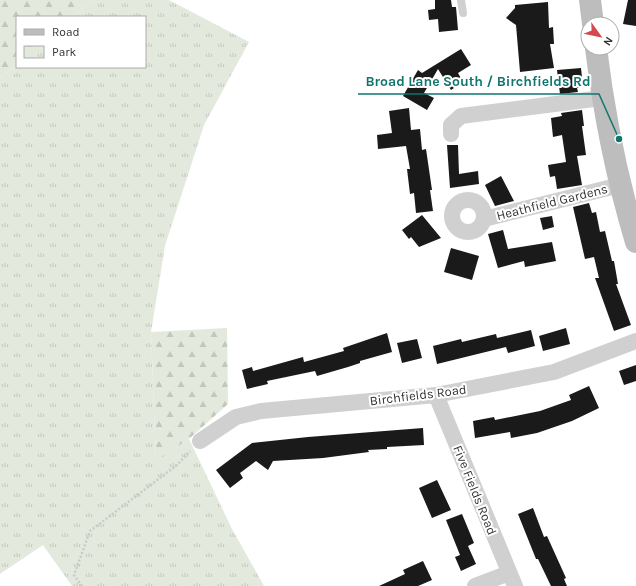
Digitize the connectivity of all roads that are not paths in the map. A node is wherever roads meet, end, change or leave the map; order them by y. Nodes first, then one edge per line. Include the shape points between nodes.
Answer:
1 (461, 0) edge
2 (590, 0) edge
3 (463, 13) dead end
4 (592, 16) edge
5 (597, 56) edge
6 (602, 98) junction
7 (451, 134) dead end
8 (620, 185) junction
9 (484, 219) dead end
10 (636, 242) edge
11 (636, 341) edge
12 (436, 395) junction
13 (200, 441) road end
14 (512, 579) edge
15 (475, 586) edge

1 - 3 lane
2 - 4 street
5 - 6 street
6 - 7 street via 461,116 451,125
6 - 8 street
8 - 9 street, Heathfield Gardens
8 - 10 street
11 - 12 street, Birchfields Road via 554,372
12 - 13 street, Birchfields Road via 261,411 236,418
12 - 14 street, Five Fields Road
14 - 15 street

